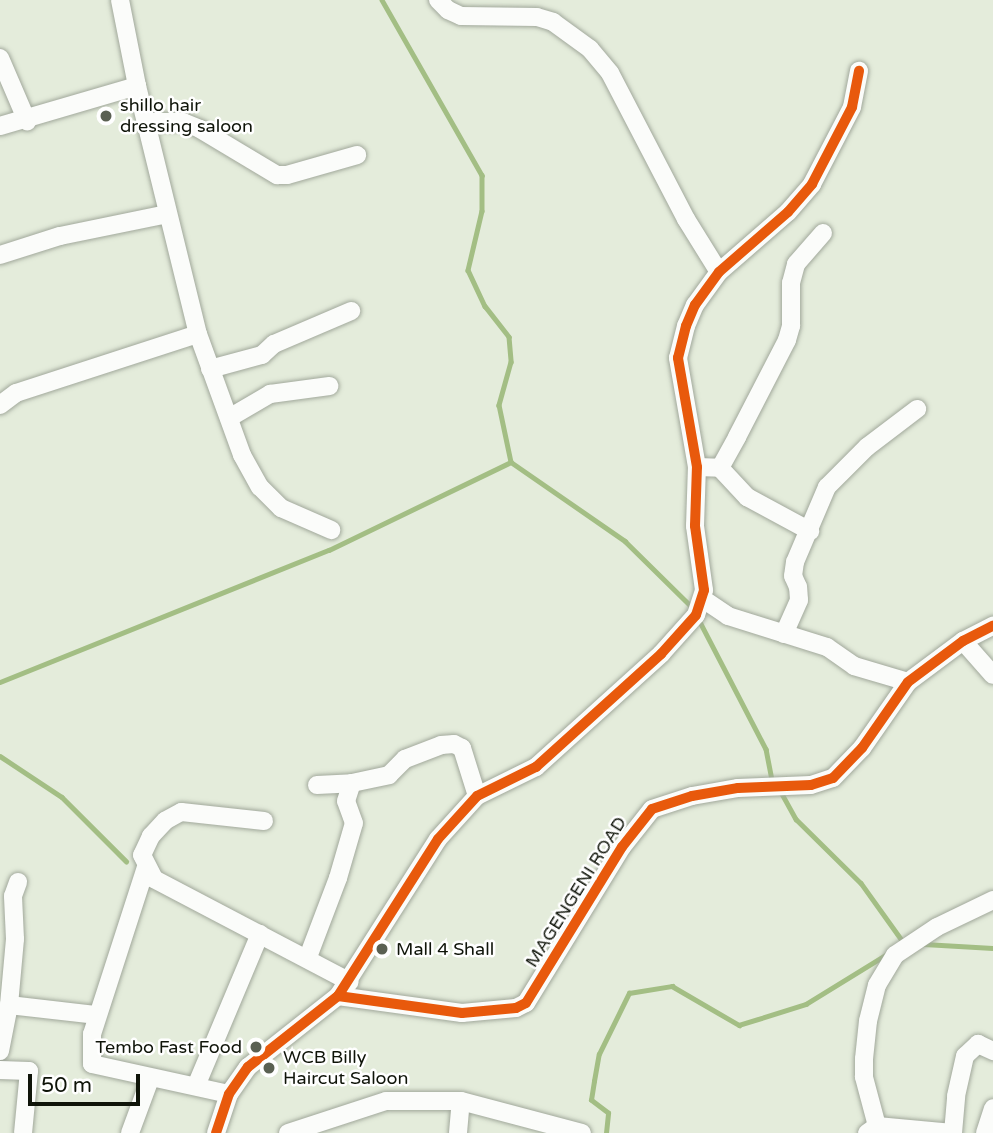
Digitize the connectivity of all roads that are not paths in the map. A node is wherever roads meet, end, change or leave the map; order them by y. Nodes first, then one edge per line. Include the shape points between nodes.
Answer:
1 (120, 0) edge
2 (439, 0) edge
3 (0, 58) edge
4 (859, 71) dead end
5 (136, 86) junction
6 (27, 121) junction
7 (146, 122) junction
8 (0, 127) edge
9 (356, 155) dead end
10 (167, 214) junction
11 (823, 233) dead end
12 (0, 254) edge
13 (719, 272) junction
14 (351, 312) dead end
15 (198, 334) junction
16 (210, 369) junction
17 (329, 386) dead end
18 (0, 405) edge
19 (917, 409) dead end
20 (229, 418) junction
21 (697, 467) junction
22 (720, 468) junction
23 (331, 530) dead end
24 (810, 531) junction
25 (703, 599) junction
26 (993, 626) edge
27 (784, 634) junction
28 (963, 641) junction
29 (993, 675) edge
30 (908, 682) junction
31 (352, 783) junction
32 (317, 785) dead end
33 (477, 796) junction
34 (264, 821) dead end
35 (146, 867) junction
36 (18, 882) dead end
37 (993, 900) edge
38 (260, 934) junction
39 (308, 957) junction
40 (344, 989) junction
41 (9, 1005) junction
42 (97, 1015) junction
43 (0, 1051) edge
44 (993, 1051) edge
45 (0, 1070) edge
46 (150, 1079) junction
47 (196, 1086) junction
48 (229, 1094) junction
49 (461, 1101) junction
50 (993, 1108) edge
51 (557, 1130) edge
52 (872, 1130) edge
53 (23, 1133) edge
54 (130, 1133) edge
55 (216, 1133) edge
56 (288, 1133) edge
57 (458, 1133) edge
58 (582, 1133) edge
59 (953, 1133) edge
60 (985, 1133) edge

1 - 5 street
2 - 13 street via 461,16 537,17 553,22 590,49 610,73
3 - 6 street
4 - 13 street via 852,107 812,184 788,212
5 - 6 street
5 - 7 street
6 - 8 street
7 - 9 street via 191,125 277,175
7 - 10 street
10 - 12 street via 60,236
10 - 15 street
11 - 22 street via 796,264 787,340
13 - 21 street via 695,305 678,358
14 - 16 street via 274,344 262,355
15 - 16 street
15 - 18 street via 16,393
16 - 20 street
17 - 20 street via 270,394
19 - 24 street via 836,476
20 - 23 street via 260,487 281,508
21 - 22 street
21 - 25 street via 695,526
22 - 24 street via 747,497
24 - 27 street via 795,562 799,600
25 - 27 street via 728,616
25 - 33 street via 696,615 661,654 536,767
26 - 28 street, MAGENGENI ROAD
27 - 30 street via 827,647 854,666
28 - 29 street
28 - 30 street, MAGENGENI ROAD
30 - 40 street, MAGENGENI ROAD via 876,730 833,778 811,785 715,792 652,808 622,847 526,1003 462,1013
31 - 32 street
31 - 33 street via 388,775 405,759 454,744 462,748
31 - 39 street via 346,801 354,824
33 - 40 street via 438,839
34 - 35 street via 181,813 151,836 142,855
35 - 38 street via 154,879
35 - 42 street
36 - 41 street via 13,896 15,939
37 - 52 street via 937,927 895,955 877,985 864,1068
38 - 39 street
38 - 47 street
39 - 40 street
40 - 48 street via 248,1067
41 - 42 street
41 - 43 street
42 - 46 street via 90,1046 92,1064
44 - 59 street via 978,1044 965,1056
45 - 53 street via 29,1071
46 - 47 street
46 - 54 street
47 - 48 street
48 - 55 street
49 - 51 street
49 - 56 street via 386,1101
49 - 57 street
50 - 60 street
51 - 58 street
52 - 59 street

